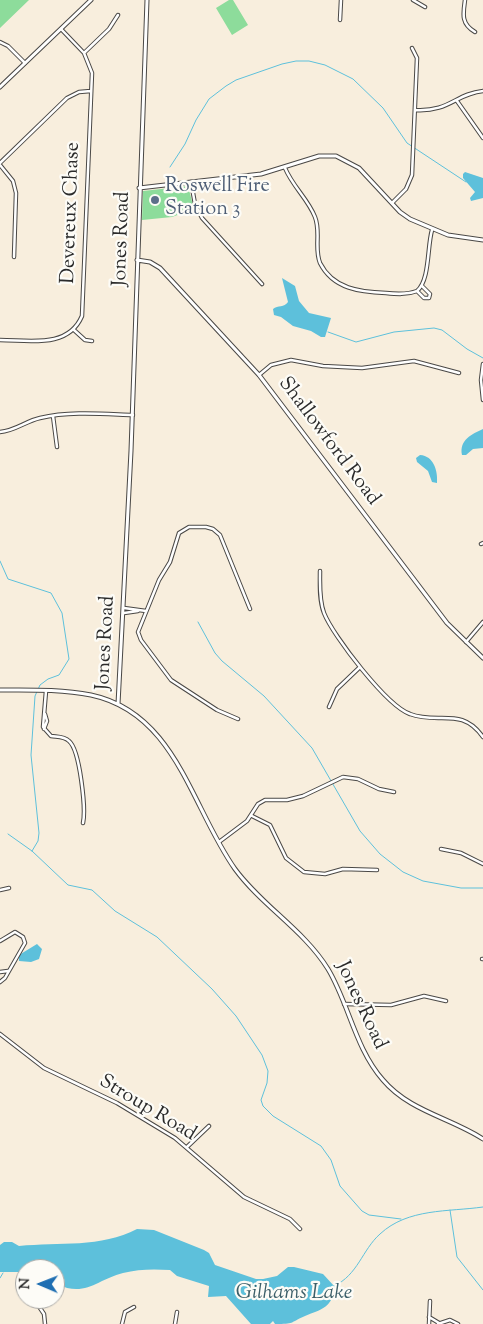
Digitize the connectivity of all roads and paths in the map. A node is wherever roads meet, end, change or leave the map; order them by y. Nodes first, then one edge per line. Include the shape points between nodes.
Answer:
1 (91, 0) edge
2 (147, 0) edge
3 (341, 0) edge
4 (413, 0) edge
5 (465, 0) edge
6 (425, 7) dead end
7 (118, 15) dead end
8 (340, 20) dead end
9 (61, 29) junction
10 (475, 32) dead end
11 (0, 42) edge
12 (412, 48) dead end
13 (84, 53) junction
14 (25, 63) junction
15 (0, 88) edge
16 (483, 90) edge
17 (91, 91) junction
18 (457, 101) junction
19 (415, 110) junction
20 (483, 138) edge
21 (0, 164) edge
22 (285, 168) junction
23 (191, 182) junction
24 (139, 188) junction
25 (392, 204) junction
26 (432, 230) junction
27 (483, 240) edge
28 (14, 257) dead end
29 (137, 260) junction
30 (262, 284) dead end
31 (422, 286) junction
32 (416, 291) junction
33 (74, 330) junction
34 (0, 340) edge
35 (92, 341) dead end
36 (483, 364) edge
37 (459, 373) dead end
38 (259, 375) junction
39 (483, 400) edge
40 (133, 415) junction
41 (53, 416) junction
42 (0, 432) edge
43 (57, 447) dead end
44 (320, 571) dead end
45 (124, 608) junction
46 (250, 609) dead end
47 (140, 611) junction
48 (146, 611) junction
49 (124, 613) junction
50 (483, 622) edge
51 (466, 643) junction
52 (483, 658) edge
53 (360, 668) junction
54 (0, 690) edge
55 (46, 691) junction
56 (118, 704) junction
57 (329, 707) dead end
58 (238, 719) dead end
59 (483, 737) edge
60 (394, 792) dead end
61 (252, 816) junction
62 (82, 824) dead end
63 (219, 842) junction
64 (441, 850) dead end
65 (483, 864) edge
66 (377, 870) dead end
67 (9, 888) dead end
68 (0, 890) edge
69 (0, 941) edge
70 (8, 971) junction
71 (0, 972) edge
72 (1, 981) edge
73 (446, 1001) dead end
74 (344, 1004) junction
75 (0, 1034) edge
76 (209, 1126) dead end
77 (483, 1140) edge
78 (187, 1147) junction
79 (300, 1229) dead end
80 (430, 1300) dead end
81 (134, 1307) dead end
82 (41, 1309) edge
83 (178, 1312) dead end
84 (429, 1317) junction
85 (438, 1323) edge
86 (45, 1324) edge
87 (122, 1324) edge
88 (175, 1324) edge
89 (429, 1324) edge
90 (458, 1324) edge

1 - 9 street
2 - 24 street, Jones Road
3 - 8 street
4 - 6 street
5 - 10 street via 464,21
7 - 13 street via 109,29
9 - 13 street, Devereux Chase
9 - 14 street
11 - 14 street
12 - 19 street via 417,58
13 - 17 street, Devereux Chase via 92,72
14 - 15 street
16 - 18 street
17 - 21 street via 67,98
17 - 33 street, Devereux Chase via 82,308 79,324
18 - 19 street via 438,110
18 - 20 street
19 - 25 street via 412,175 406,190
21 - 28 street via 13,181 16,193
22 - 23 street via 262,174
22 - 25 street via 319,156 342,158 359,168
22 - 32 street via 293,186 315,216 319,257 330,275 343,286 359,292 407,294
23 - 24 street
23 - 30 street via 195,204 202,218
24 - 29 street, Jones Road
25 - 26 street via 410,220
26 - 27 street
26 - 31 street
29 - 38 street, Shallowford Road via 160,268
29 - 40 street, Jones Road
31 - 32 street
31 - 32 street via 430,294 428,298
33 - 34 street via 53,340
33 - 35 street via 84,340
36 - 39 street
37 - 38 street via 414,360 362,368 288,360 271,365
38 - 51 street, Shallowford Road via 447,623
40 - 41 street
40 - 45 street, Jones Road
41 - 42 street
41 - 43 street
44 - 53 street via 324,614
45 - 47 street
45 - 49 street, Jones Road
46 - 48 street via 220,535 210,528 193,526 177,537 170,562
47 - 48 street
47 - 49 street
48 - 58 street via 138,635 168,676 217,710
49 - 56 street, Jones Road
50 - 51 street
51 - 52 street, Shallowford Road
53 - 57 street via 337,689
53 - 59 street via 406,713 420,717 464,719
54 - 55 street
55 - 56 street via 90,695
55 - 62 street via 47,721 44,729 51,736 72,744 83,786 85,810
56 - 63 street, Jones Road via 143,719 163,741
60 - 61 street via 343,777 302,796 264,800
61 - 63 street
61 - 66 street via 270,825 286,858 304,872 325,874 344,869
63 - 74 street, Jones Road via 256,894 320,958
64 - 65 street via 461,852
67 - 68 street
69 - 70 street via 15,932 23,937 23,948
70 - 71 street
70 - 72 street
71 - 72 street
73 - 74 street via 424,996 392,1005
74 - 77 street, Jones Road via 369,1061 388,1086 412,1104 457,1124
75 - 78 street, Stroup Road via 40,1065 117,1103
76 - 78 street
78 - 79 street, Stroup Road via 244,1197 290,1219
80 - 84 street
81 - 87 street via 125,1312
82 - 86 street
83 - 88 street
84 - 85 street
84 - 89 street
85 - 90 street via 452,1320

